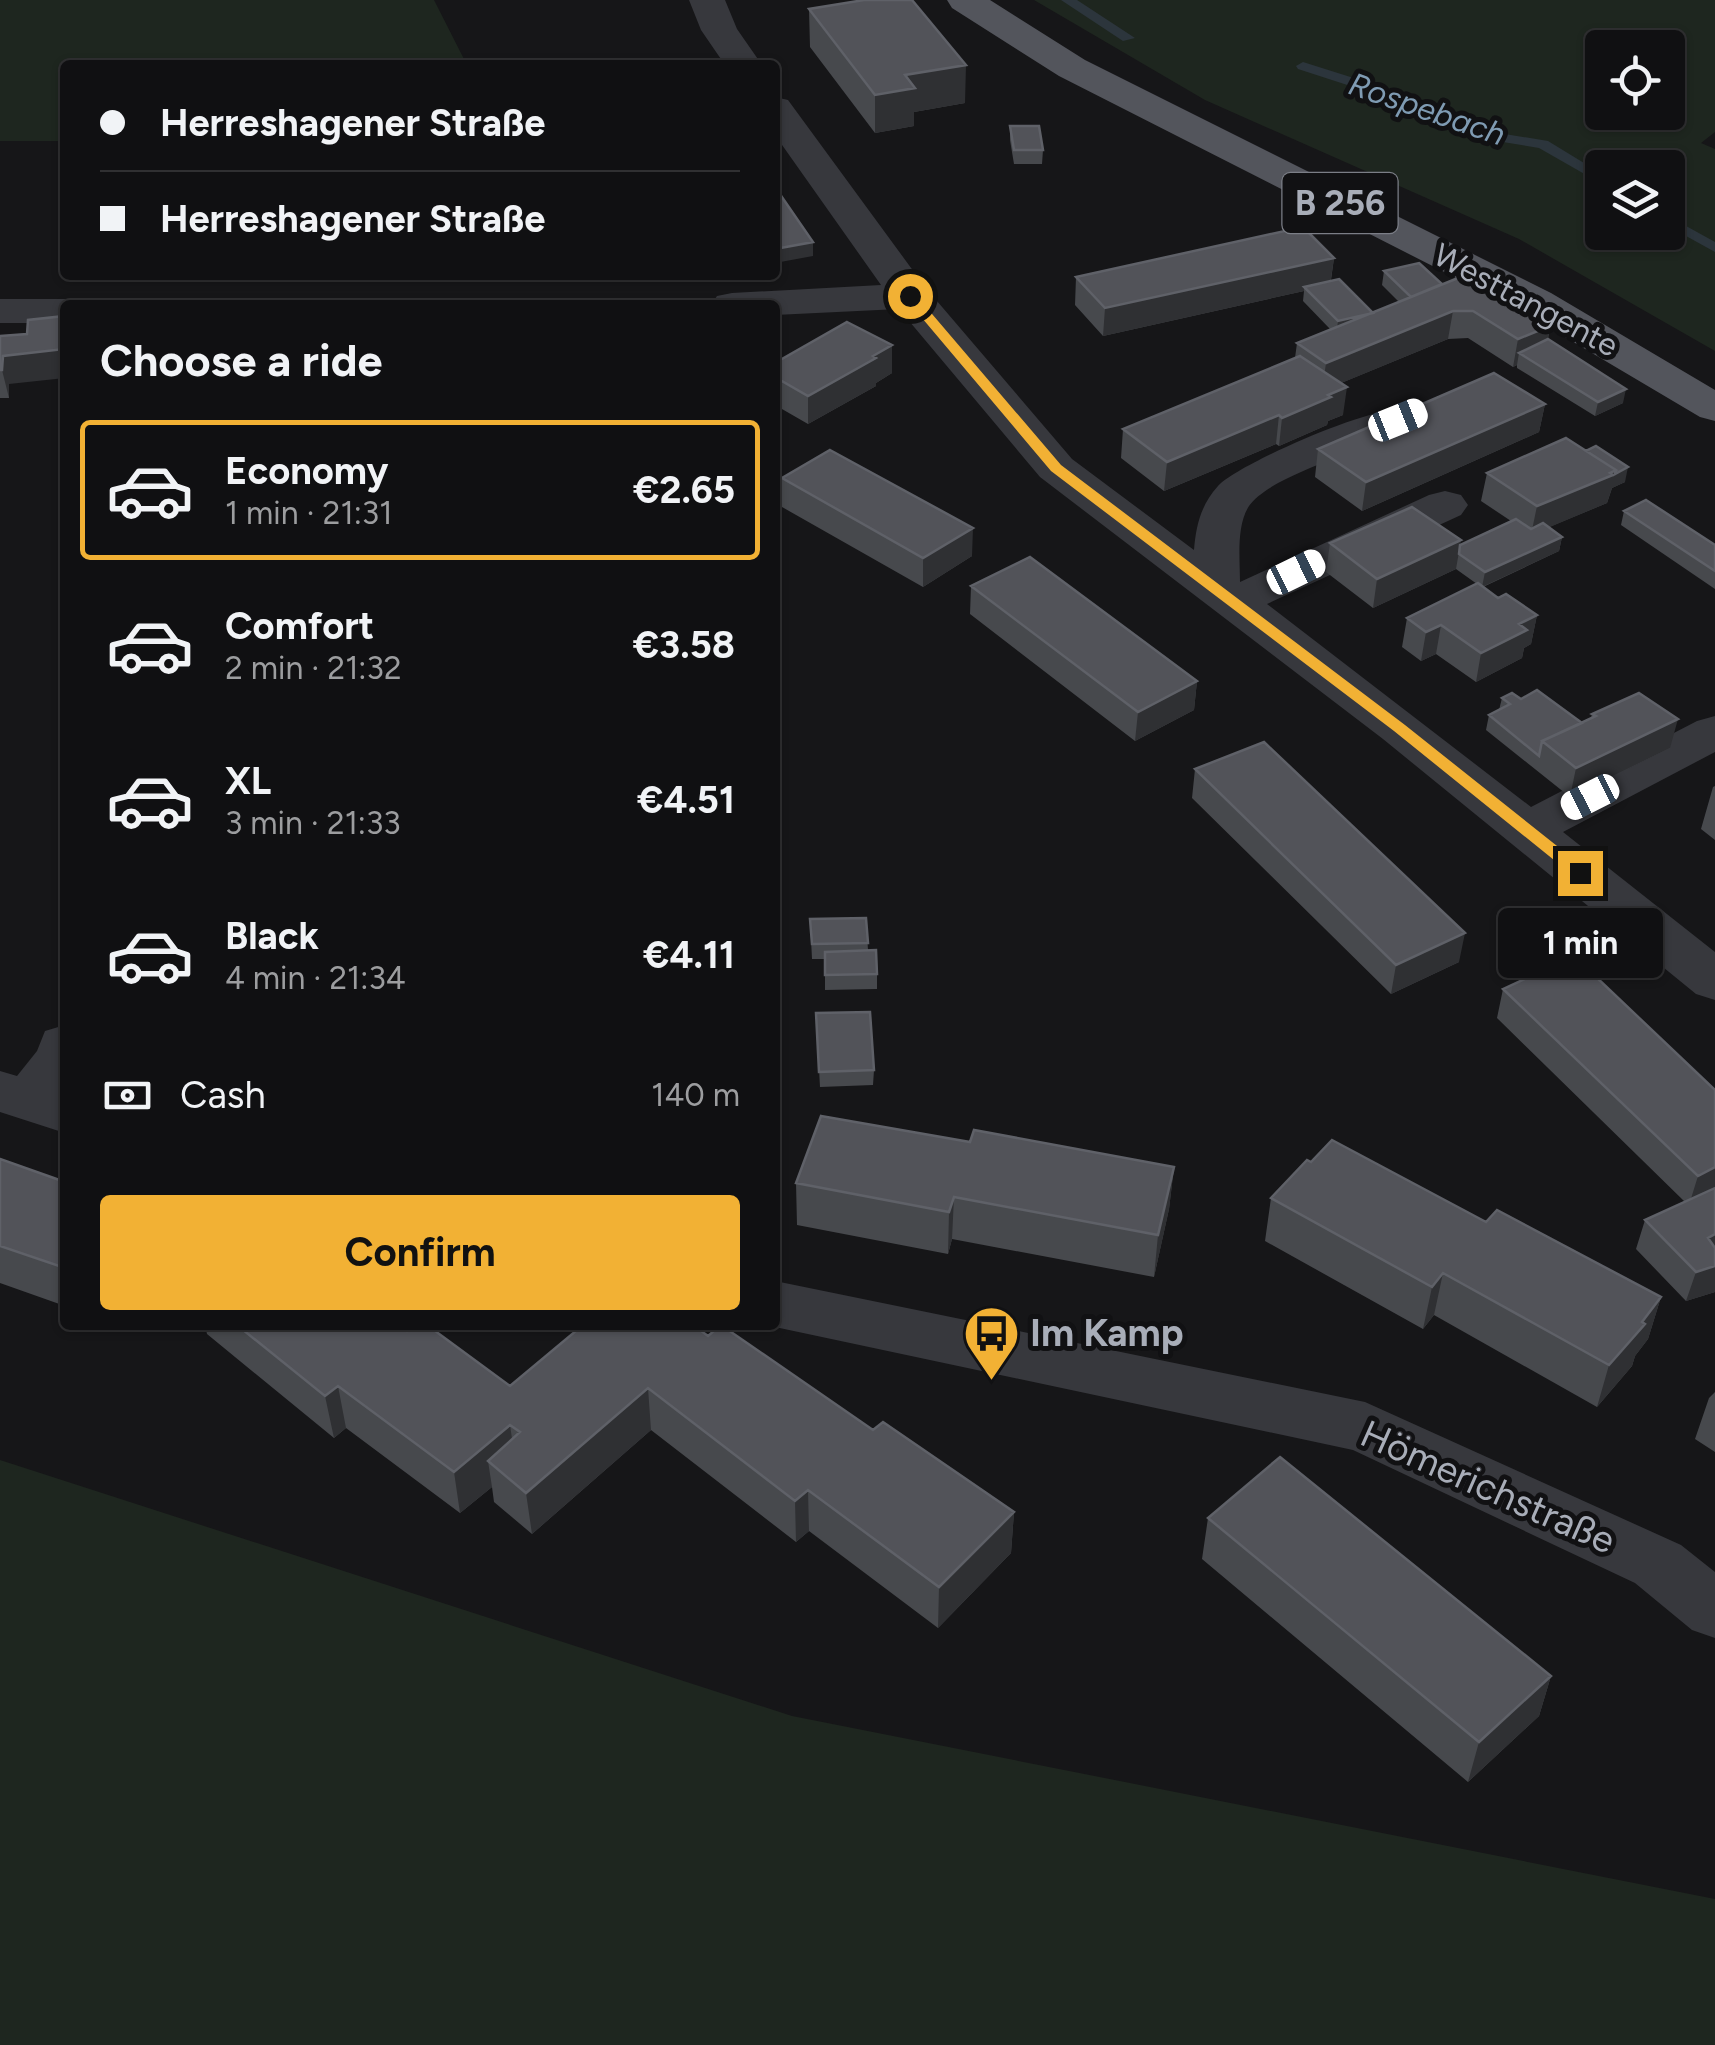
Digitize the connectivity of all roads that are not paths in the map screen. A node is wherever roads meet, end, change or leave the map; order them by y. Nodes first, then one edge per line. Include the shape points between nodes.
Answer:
1 (707, 0) edge
2 (965, 0) edge
3 (741, 60) edge
4 (780, 115) edge
5 (910, 296) junction
6 (780, 303) edge
7 (60, 310) edge
8 (0, 311) edge
9 (1434, 406) edge
10 (1715, 408) edge
11 (1445, 505) dead end
12 (1225, 596) junction
13 (1715, 732) edge
14 (1527, 830) junction
15 (1715, 982) edge
16 (60, 1062) edge
17 (31, 1101) edge
18 (780, 1305) edge
19 (1715, 1610) edge

1 - 3 street
2 - 10 main road, Westtangente / B 256 via 1072,68 1536,302
4 - 5 street
5 - 6 street
5 - 12 street via 1056,468
7 - 8 street
9 - 12 street via 1254,478 1228,502 1218,537
11 - 12 street
12 - 14 street
13 - 14 street
14 - 15 street
16 - 17 street
18 - 19 street, Hömerichstraße via 1365,1427 1658,1564

